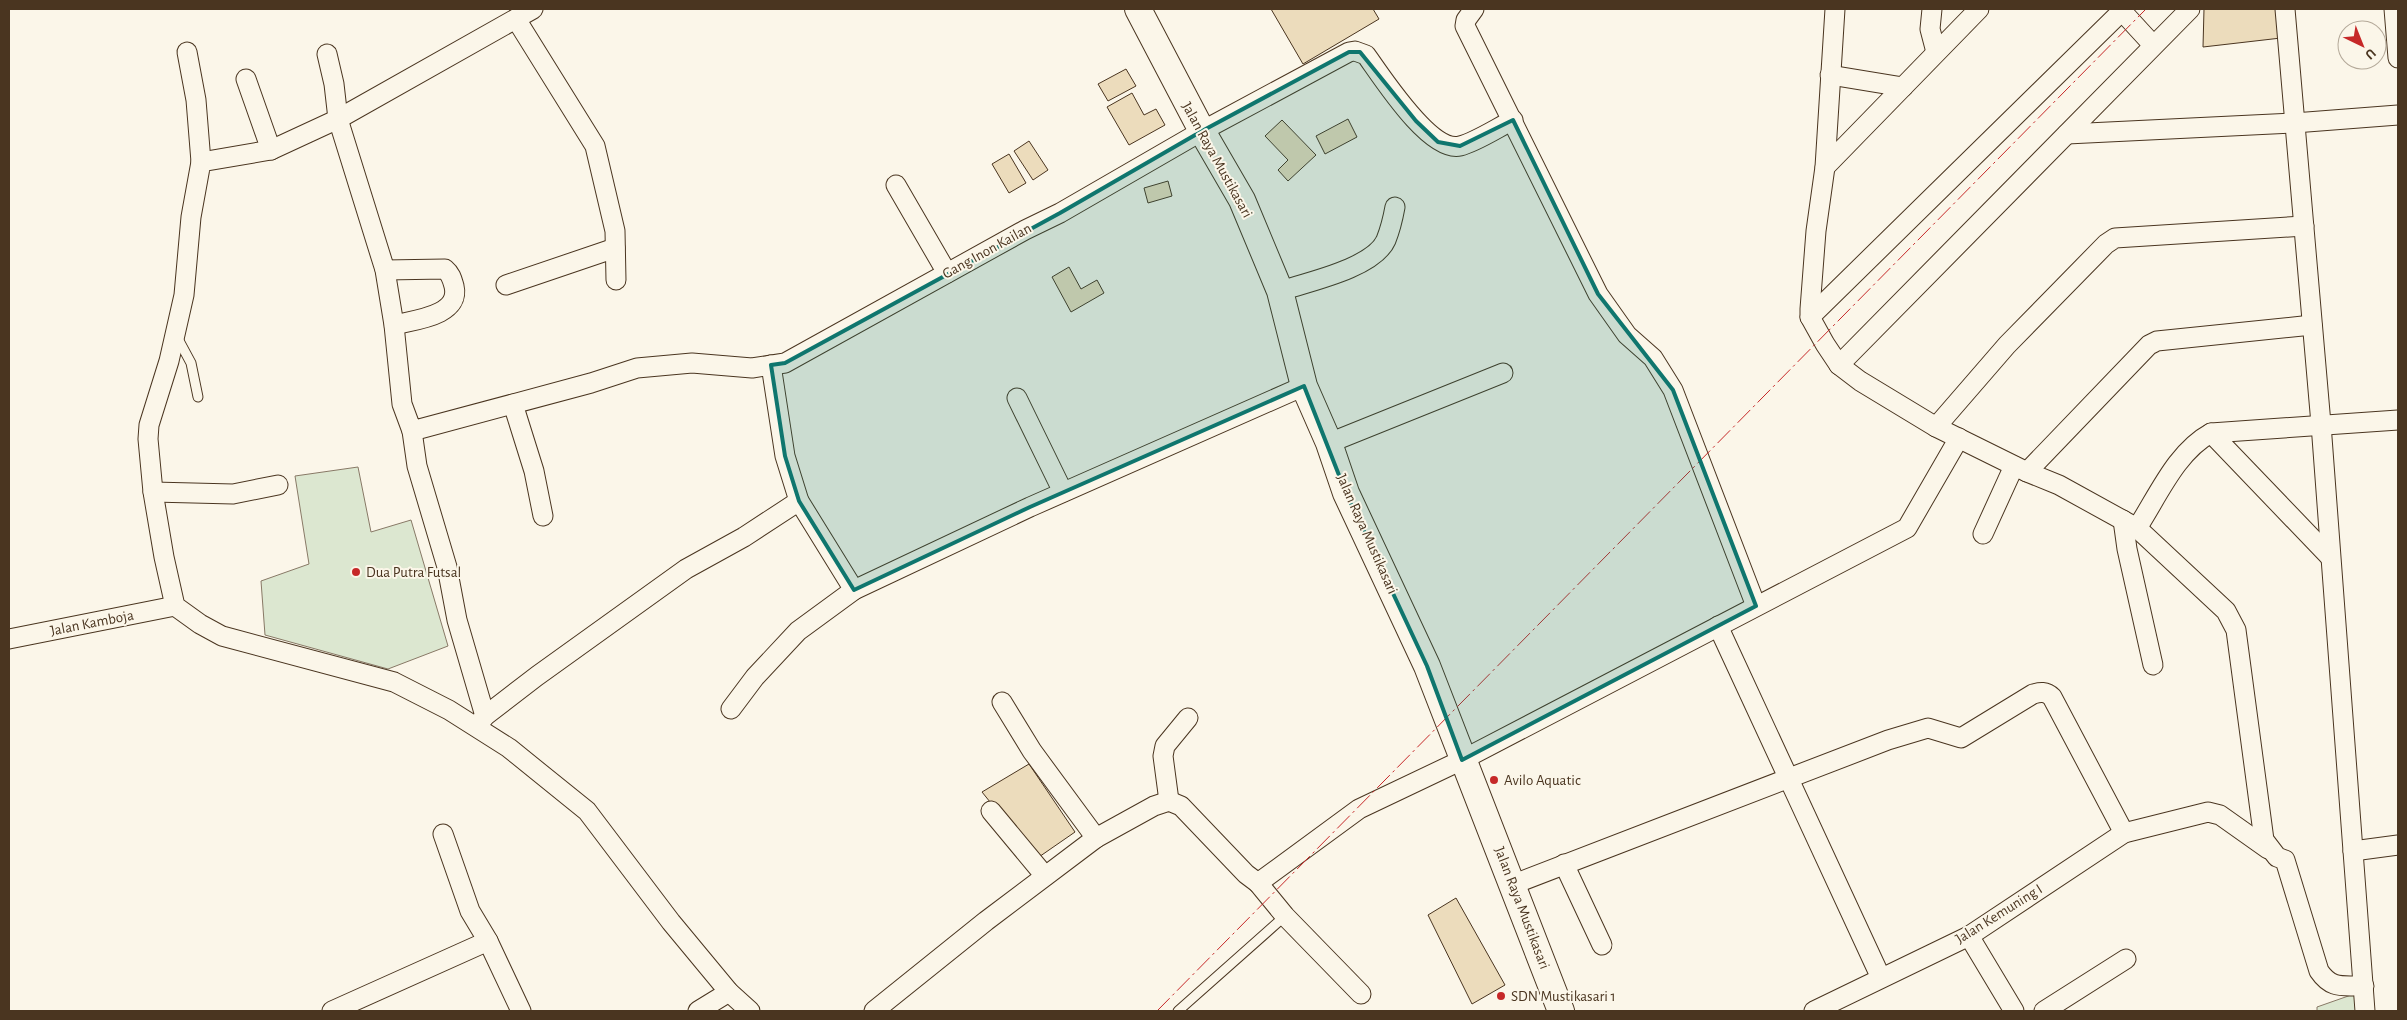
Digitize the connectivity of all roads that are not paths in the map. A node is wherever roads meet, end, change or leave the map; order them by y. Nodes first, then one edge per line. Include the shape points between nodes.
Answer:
1 (533, 9) edge
2 (1138, 9) edge
3 (1474, 9) edge
4 (1835, 9) edge
5 (1932, 9) edge
6 (1979, 9) edge
7 (2122, 9) edge
8 (2190, 9) edge
9 (2285, 9) edge
10 (2394, 9) edge
11 (516, 19) junction
12 (2153, 45) junction
13 (186, 52) dead end
14 (1936, 52) junction
15 (327, 54) dead end
16 (2398, 58) edge
17 (1830, 75) junction
18 (246, 79) dead end
19 (1904, 87) junction
20 (2398, 115) edge
21 (338, 118) junction
22 (1513, 120) junction
23 (2294, 123) junction
24 (1202, 131) junction
25 (2067, 134) junction
26 (272, 150) junction
27 (201, 162) junction
28 (1825, 167) junction
29 (896, 185) dead end
30 (1395, 207) dead end
31 (2304, 226) junction
32 (615, 248) junction
33 (385, 270) junction
34 (947, 273) junction
35 (616, 280) dead end
36 (506, 285) dead end
37 (1280, 291) junction
38 (1810, 317) junction
39 (394, 325) junction
40 (2312, 325) junction
41 (176, 335) junction
42 (771, 365) junction
43 (1839, 365) junction
44 (1503, 373) dead end
45 (1304, 386) junction
46 (198, 397) dead end
47 (1017, 398) dead end
48 (513, 404) junction
49 (2398, 420) edge
50 (2321, 424) junction
51 (1936, 427) junction
52 (412, 431) junction
53 (2211, 433) junction
54 (1960, 438) junction
55 (1329, 444) junction
56 (2021, 469) junction
57 (278, 485) dead end
58 (153, 492) junction
59 (1063, 492) junction
60 (799, 501) junction
61 (543, 516) dead end
62 (2130, 524) junction
63 (1984, 534) dead end
64 (2330, 557) junction
65 (854, 590) junction
66 (175, 606) junction
67 (1756, 606) junction
68 (1718, 626) junction
69 (9, 640) edge
70 (2153, 665) dead end
71 (1002, 702) dead end
72 (731, 709) dead end
73 (1188, 718) dead end
74 (481, 721) junction
75 (1462, 760) junction
76 (1790, 778) junction
77 (1169, 801) junction
78 (991, 811) dead end
79 (2124, 833) junction
80 (443, 834) dead end
81 (1096, 838) junction
82 (2398, 845) edge
83 (2268, 848) junction
84 (2353, 851) junction
85 (1564, 864) junction
86 (1045, 876) junction
87 (1258, 883) junction
88 (1514, 884) junction
89 (1285, 916) junction
90 (1969, 936) junction
91 (488, 941) junction
92 (1602, 945) dead end
93 (2126, 959) dead end
94 (1881, 978) junction
95 (2364, 986) junction
96 (729, 992) junction
97 (1361, 994) dead end
98 (332, 1011) edge
99 (521, 1011) edge
100 (698, 1011) edge
101 (750, 1011) edge
102 (874, 1011) edge
103 (1178, 1011) edge
104 (1561, 1011) edge
105 (1814, 1011) edge
106 (2014, 1011) edge
107 (2044, 1011) edge
108 (2366, 1011) edge

1 - 11 street
2 - 24 main road, Jalan Raya Mustikasari
3 - 22 street via 1465,26
4 - 17 street
5 - 14 street via 1930,29
6 - 14 street
7 - 12 street
7 - 38 street
8 - 12 street
9 - 23 street
10 - 16 street
11 - 21 street
11 - 32 street via 595,146 615,230
12 - 25 street
13 - 27 street via 196,100
14 - 19 street
15 - 21 street
17 - 19 street
17 - 28 street
18 - 26 street
19 - 28 street
20 - 23 street
21 - 26 street
21 - 33 street
22 - 24 street, Gang Inon Kailan via 1460,146 1438,142 1416,121 1366,54 1355,51
22 - 67 street via 1598,294 1627,335 1653,358 1673,390
23 - 25 street
23 - 31 street
24 - 34 street, Gang Inon Kailan via 1060,213
24 - 37 main road, Jalan Raya Mustikasari via 1242,200
25 - 43 street
26 - 27 street
27 - 41 street
28 - 38 street via 1816,231
29 - 34 street
30 - 37 street via 1386,242 1376,254 1358,265
31 - 40 street
31 - 51 street via 2115,238 2007,344
32 - 35 street
32 - 36 street
33 - 39 street
33 - 39 street via 445,269 452,277 455,292 453,300 442,312
34 - 42 street, Gang Inon Kailan via 785,363
37 - 45 main road, Jalan Raya Mustikasari
38 - 43 street
39 - 52 street via 402,404
40 - 50 street
40 - 56 street via 2157,341 2149,345
41 - 46 lane via 191,363
41 - 58 street via 149,426 148,453
42 - 48 street, Gang Inon Kailan via 752,368 692,363 637,368
42 - 60 street via 785,456
43 - 51 street
44 - 55 street
45 - 55 main road, Jalan Raya Mustikasari
45 - 59 street
47 - 59 street
48 - 52 street, Gang Inon Kailan
48 - 61 street via 534,471
49 - 50 street
50 - 53 street
50 - 64 street
51 - 54 street
52 - 74 street via 417,466 447,567
53 - 62 street via 2185,453
53 - 64 street
54 - 56 street
54 - 67 street via 1907,528
55 - 75 main road, Jalan Raya Mustikasari via 1346,493 1427,666
56 - 62 street via 2059,485
56 - 63 street
57 - 58 street via 233,494
58 - 66 street
59 - 65 street
60 - 65 street
60 - 74 street via 686,569
62 - 70 street via 2127,550
62 - 83 street via 2233,620 2262,831
64 - 84 street
65 - 72 street via 798,631 755,676
66 - 69 street, Jalan Kamboja
66 - 74 street via 222,636 394,682
67 - 68 street
68 - 75 street
68 - 76 street
71 - 81 street via 1032,751
73 - 77 street via 1165,746 1163,756
74 - 96 street via 587,811
75 - 87 street via 1359,809
75 - 88 main road, Jalan Raya Mustikasari
76 - 79 street via 1928,728 1961,738 2033,694 2045,693 2052,697
76 - 85 street
76 - 94 street
77 - 81 street
77 - 87 street via 1181,806
78 - 86 street
79 - 83 street, Jalan Kemuning I via 2208,812 2220,815
79 - 90 street, Jalan Kemuning I
80 - 91 street via 470,911
81 - 86 street
82 - 84 street
83 - 95 street, Jalan Kemuning I via 2276,857 2285,860 2319,971 2332,985
84 - 95 street
85 - 88 street
85 - 92 street
86 - 102 street
87 - 89 street
88 - 104 main road, Jalan Raya Mustikasari
89 - 97 street
89 - 103 lane
90 - 94 street, Jalan Kemuning I
90 - 106 street
91 - 98 street
91 - 99 street
93 - 107 street
94 - 105 street, Jalan Kemuning I
95 - 108 street
96 - 100 street
96 - 101 street

